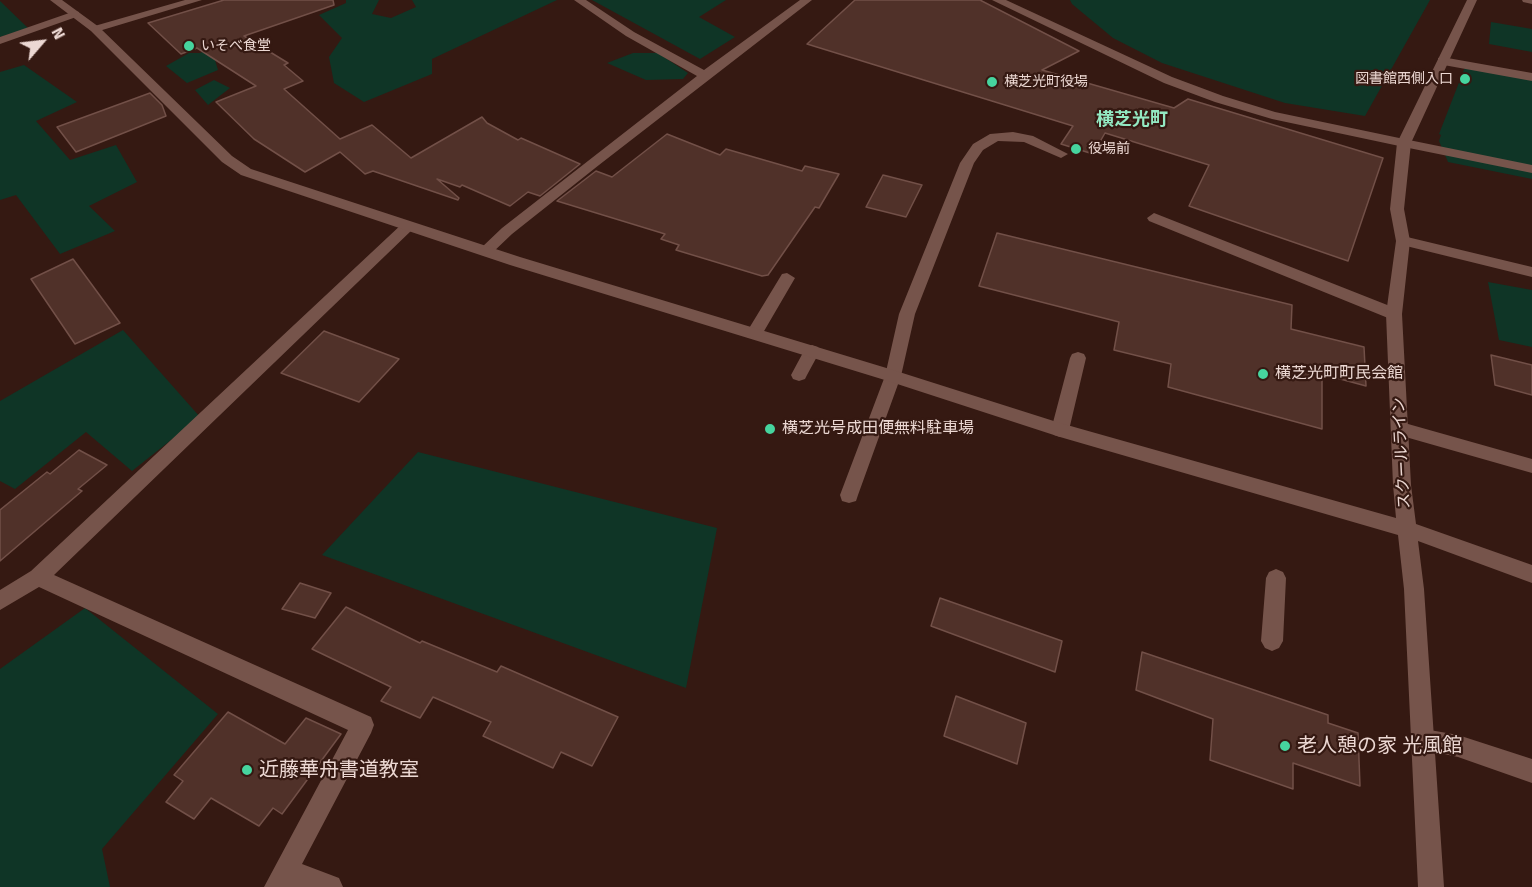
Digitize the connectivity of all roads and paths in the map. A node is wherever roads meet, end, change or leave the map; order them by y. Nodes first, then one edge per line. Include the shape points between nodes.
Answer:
1 (55, 0) edge
2 (197, 0) edge
3 (579, 0) edge
4 (807, 0) edge
5 (997, 0) edge
6 (1473, 0) edge
7 (1527, 0) edge
8 (1532, 1) edge
9 (75, 14) junction
10 (95, 29) junction
11 (0, 41) edge
12 (1442, 61) junction
13 (706, 76) junction
14 (1532, 77) edge
15 (1404, 143) junction
16 (1061, 153) dead end
17 (1532, 169) edge
18 (1154, 218) dead end
19 (408, 225) junction
20 (1403, 241) junction
21 (486, 251) junction
22 (1532, 272) edge
23 (787, 278) dead end
24 (1394, 314) junction
25 (754, 334) junction
26 (812, 351) junction
27 (1078, 358) dead end
28 (799, 375) dead end
29 (893, 376) junction
30 (1401, 429) junction
31 (1060, 430) junction
32 (1532, 466) edge
33 (849, 495) dead end
34 (1407, 529) junction
35 (1532, 574) edge
36 (38, 577) junction
37 (1276, 578) dead end
38 (0, 601) edge
39 (1272, 641) dead end
40 (1424, 740) junction
41 (1532, 771) edge
42 (282, 879) edge
43 (330, 887) edge
44 (1431, 887) edge

1 - 9 street
2 - 10 street
3 - 13 street
4 - 13 street
5 - 15 street via 1168,80 1220,99 1272,115
6 - 12 street, スクールライン
7 - 8 street
9 - 10 street
9 - 11 street
10 - 19 street via 235,166
12 - 14 street
12 - 15 street, スクールライン
13 - 21 street
15 - 17 street
15 - 20 street, スクールライン via 1397,209
16 - 29 street via 1013,136 995,137 978,147 967,163 907,314
18 - 24 street
19 - 21 street
19 - 36 street
20 - 22 street
20 - 24 street, スクールライン
21 - 25 street
23 - 25 street
24 - 30 street, スクールライン
25 - 26 street
26 - 28 street
26 - 29 street
27 - 31 street
29 - 31 street
29 - 33 street
30 - 32 street
30 - 34 street, スクールライン
31 - 34 street
34 - 35 street
34 - 40 street, スクールライン
36 - 38 street
36 - 42 street via 363,725
37 - 39 street
40 - 41 street via 1458,746
40 - 44 street, スクールライン
42 - 43 street

